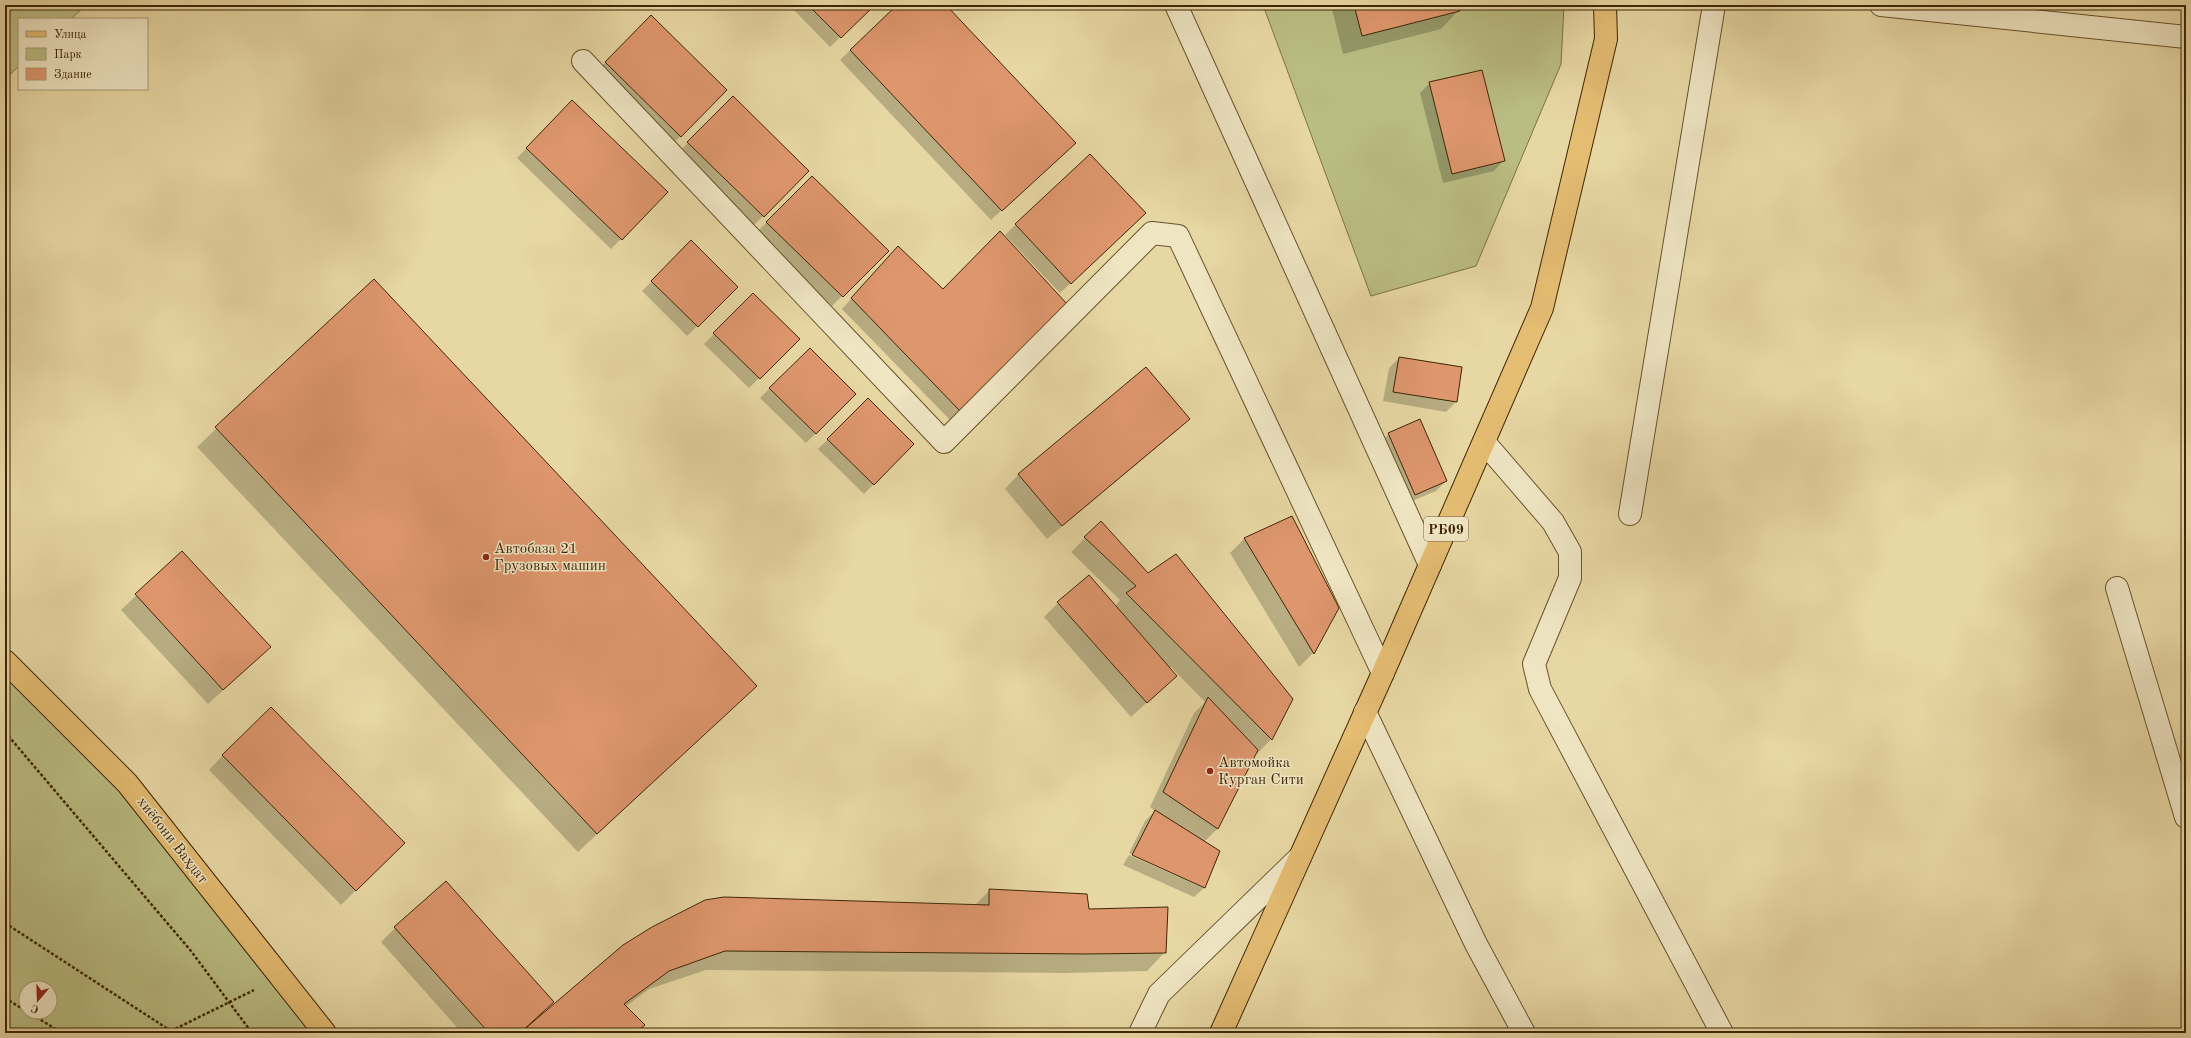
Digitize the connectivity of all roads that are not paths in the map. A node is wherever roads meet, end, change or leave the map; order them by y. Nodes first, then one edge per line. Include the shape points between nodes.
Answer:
1 (1176, 5) edge
2 (1605, 5) edge
3 (1714, 5) edge
4 (1881, 5) edge
5 (2186, 37) edge
6 (583, 62) dead end
7 (1484, 442) junction
8 (1630, 514) dead end
9 (1430, 565) junction
10 (2116, 588) dead end
11 (5, 661) edge
12 (1383, 673) junction
13 (1365, 712) junction
14 (2186, 817) edge
15 (1301, 856) junction
16 (325, 1033) edge
17 (1140, 1033) edge
18 (1221, 1033) edge
19 (1524, 1033) edge
20 (1722, 1033) edge

1 - 9 street
2 - 7 main road, РБ09 via 1606,39 1542,308
3 - 8 street
4 - 5 street
6 - 12 street via 944,442 1152,233 1178,236
7 - 9 main road, РБ09
7 - 20 street via 1553,522 1570,552 1570,578 1534,664 1540,689
9 - 12 main road, РБ09
10 - 14 street
11 - 16 main road, хиёбони Ваҳдат via 127,783
12 - 13 main road, РБ09
13 - 15 main road, РБ09
13 - 19 street via 1476,944
15 - 17 street via 1159,994
15 - 18 main road, РБ09

